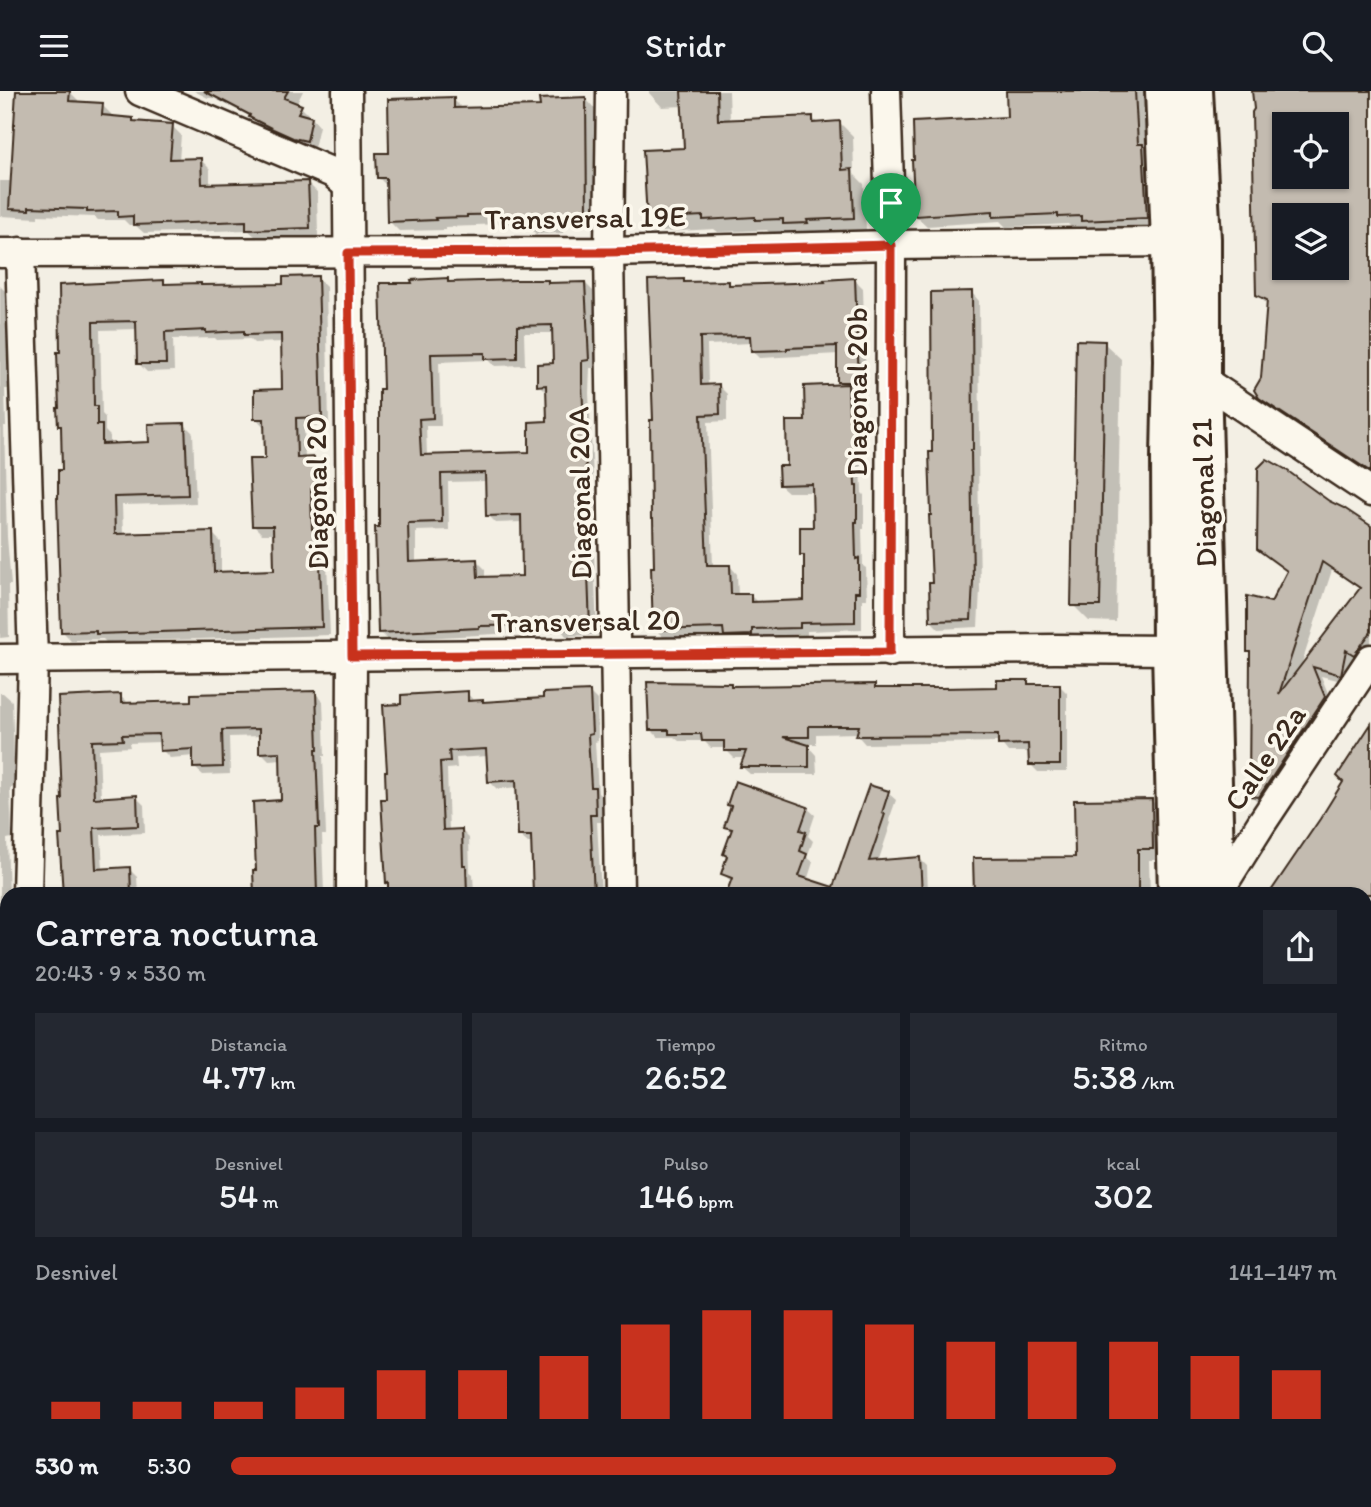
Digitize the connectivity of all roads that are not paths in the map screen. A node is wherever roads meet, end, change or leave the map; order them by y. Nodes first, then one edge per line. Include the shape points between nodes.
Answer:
1 (140, 91) edge
2 (347, 91) edge
3 (611, 91) edge
4 (886, 91) edge
5 (1165, 91) edge
6 (1193, 91) edge
7 (348, 185) junction
8 (1171, 241) junction
9 (891, 245) junction
10 (10, 252) edge
11 (609, 252) junction
12 (348, 253) junction
13 (1201, 379) junction
14 (1371, 492) edge
15 (1172, 650) junction
16 (890, 652) junction
17 (617, 654) junction
18 (352, 656) junction
19 (0, 659) edge
20 (33, 659) junction
21 (1371, 659) edge
22 (27, 887) edge
23 (351, 887) edge
24 (620, 887) edge
25 (1178, 887) edge
26 (1216, 887) edge
27 (1220, 887) edge

1 - 7 street via 333,173
2 - 7 street, Diagonal 20
3 - 11 street, Diagonal 20A
4 - 9 street, Diagonal 20b
5 - 8 highway, Diagonal 21
6 - 13 highway, Diagonal 21 via 1201,239
7 - 12 street, Diagonal 20
8 - 9 street, Transversal 19E
8 - 15 highway, Diagonal 21
9 - 11 street, Transversal 19E
9 - 16 street, Diagonal 20b
10 - 12 street, Transversal 19E
10 - 20 street
11 - 12 street, Transversal 19E
11 - 17 street, Diagonal 20A
12 - 18 street, Diagonal 20
13 - 14 street
13 - 26 highway, Diagonal 21
15 - 16 street, Transversal 20
15 - 25 highway, Diagonal 21
16 - 17 street, Transversal 20
17 - 18 street, Transversal 20
17 - 24 street, Diagonal 20A
18 - 20 street, Transversal 20
18 - 23 street, Diagonal 20
19 - 20 street, Transversal 20
20 - 22 street
21 - 27 street, Calle 22a

